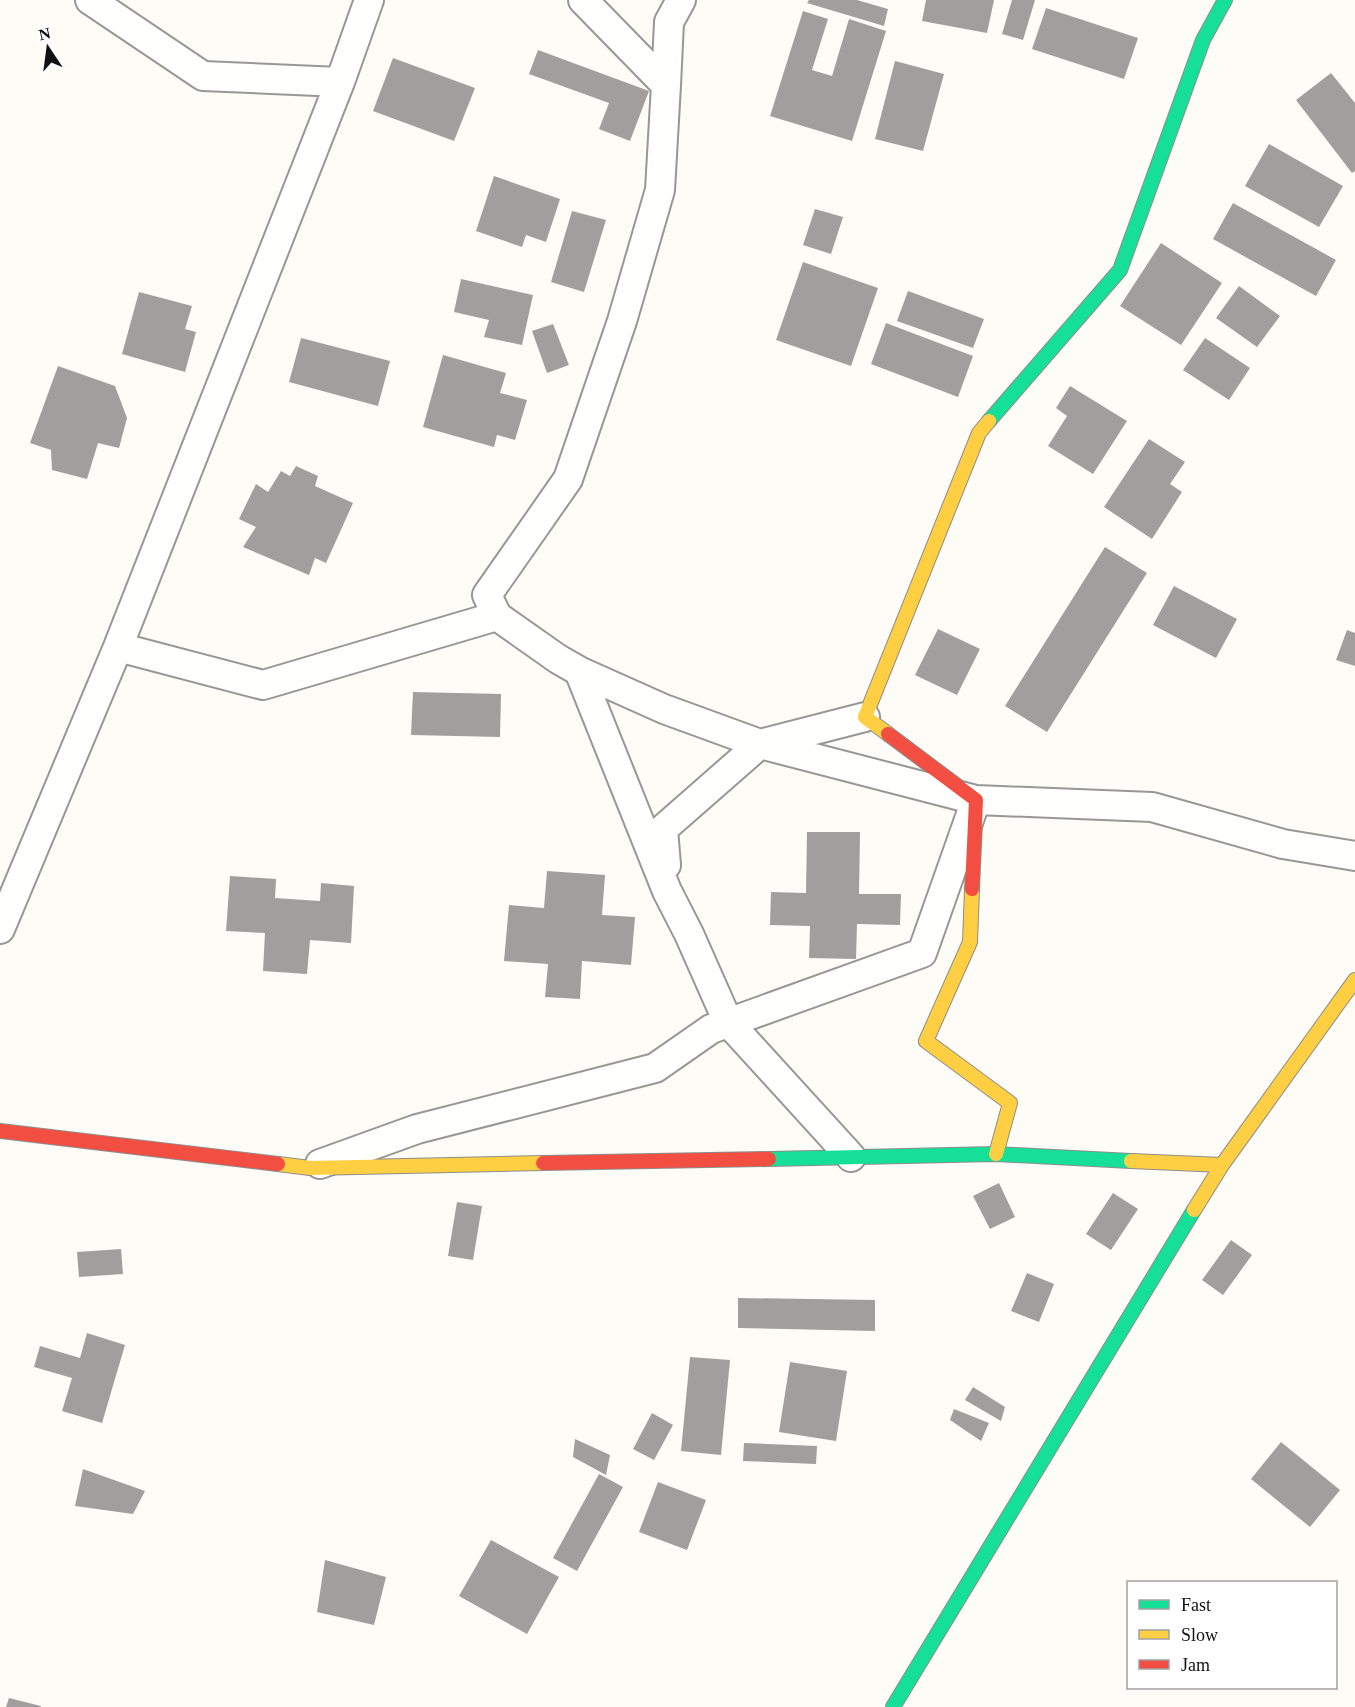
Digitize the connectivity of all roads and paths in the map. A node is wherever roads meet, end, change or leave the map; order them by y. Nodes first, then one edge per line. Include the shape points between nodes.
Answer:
1 (90, 0) edge
2 (369, 0) edge
3 (584, 0) edge
4 (681, 0) edge
5 (1225, 0) edge
6 (340, 82) junction
7 (666, 85) junction
8 (497, 616) junction
9 (118, 647) junction
10 (579, 671) junction
11 (865, 717) junction
12 (760, 744) junction
13 (976, 800) junction
14 (1355, 856) edge
15 (668, 891) junction
16 (0, 929) edge
17 (1355, 980) edge
18 (728, 1022) junction
19 (0, 1131) edge
20 (996, 1154) junction
21 (851, 1157) junction
22 (1222, 1165) junction
23 (310, 1168) junction
24 (893, 1707) edge

1 - 6 street via 203,76
2 - 6 street
3 - 7 street
4 - 7 street via 669,22
5 - 11 street via 1203,40 1120,270 979,433
6 - 9 street
7 - 8 street via 660,190 622,321 568,478 487,595
8 - 9 street via 263,685
8 - 10 street
9 - 16 street
10 - 12 street via 664,709
10 - 15 street
11 - 12 street
11 - 13 street
12 - 13 street
12 - 15 street via 663,829
13 - 14 street via 1152,807 1283,844
13 - 18 street via 922,953
13 - 20 street via 970,942 926,1041 1010,1103
15 - 18 street
17 - 22 street
18 - 21 street
18 - 23 street via 711,1029 655,1068 417,1129
19 - 23 street
20 - 21 street
20 - 22 street
21 - 23 street
22 - 24 street

